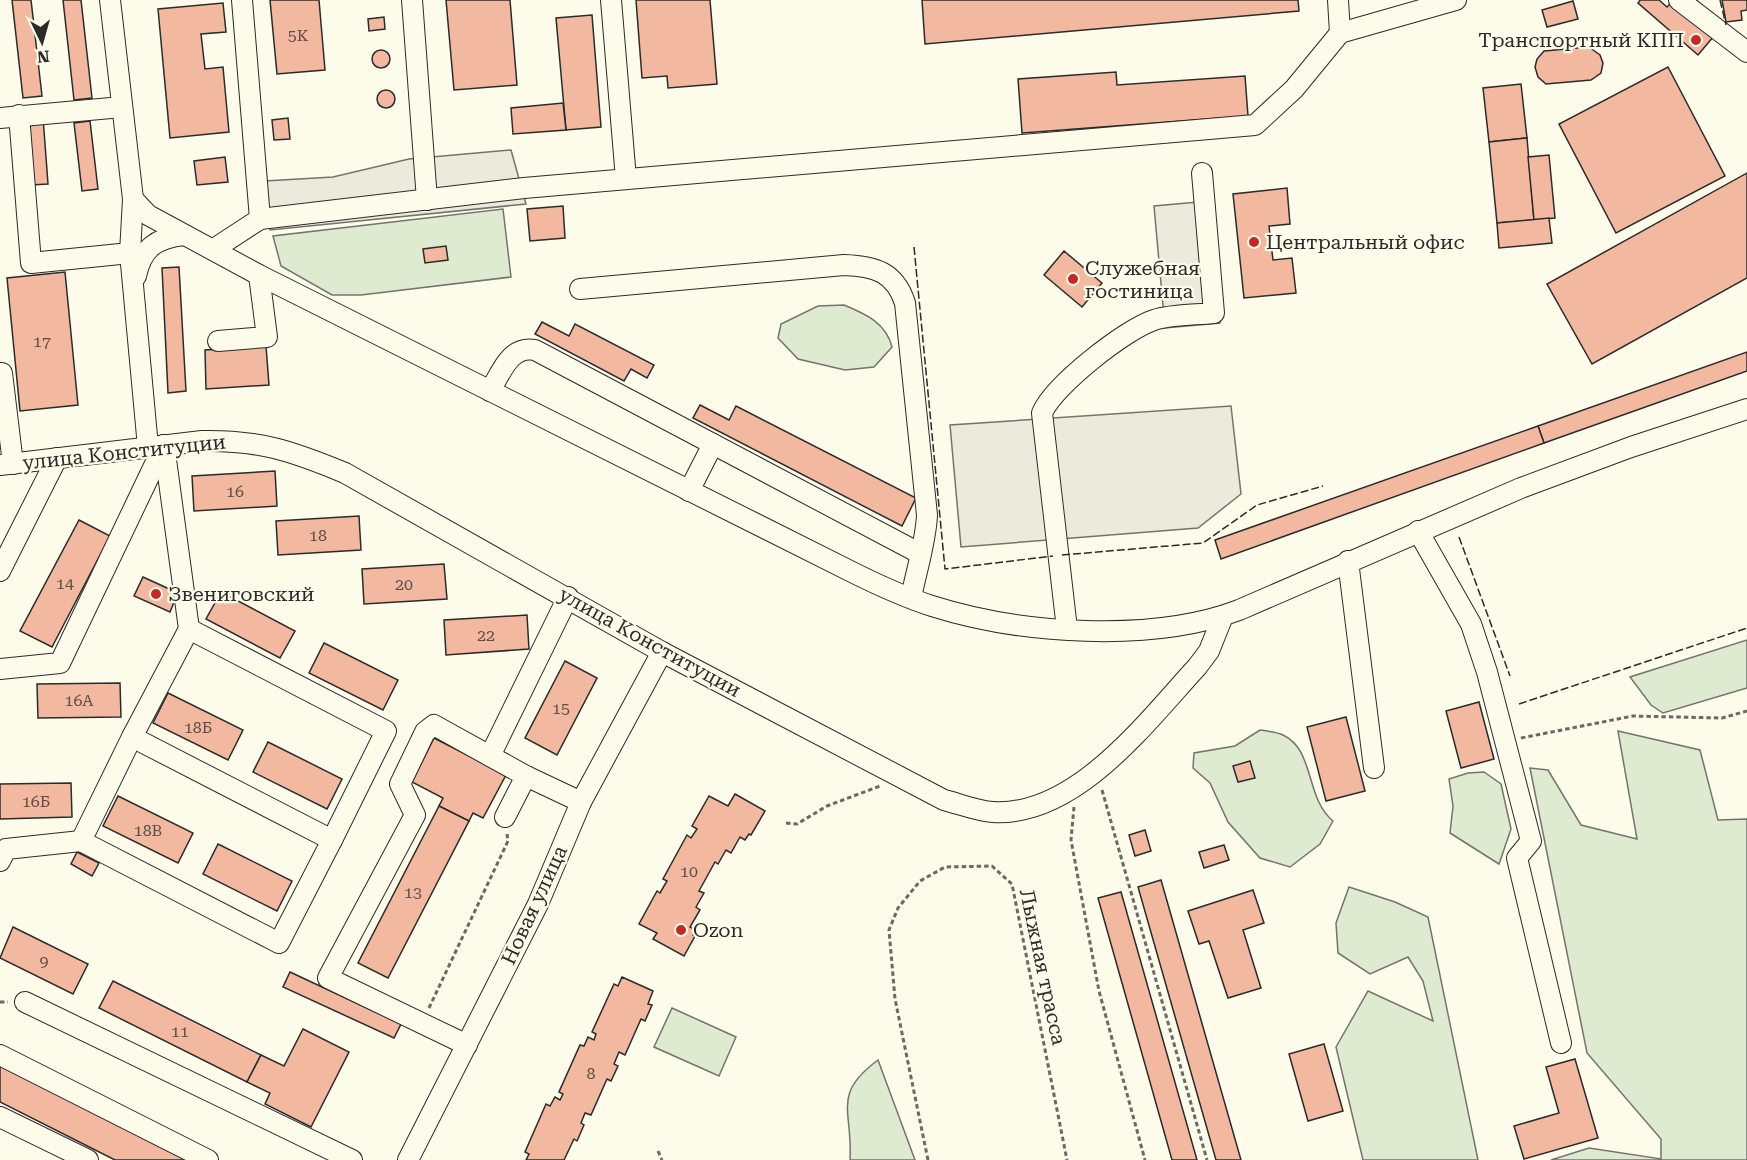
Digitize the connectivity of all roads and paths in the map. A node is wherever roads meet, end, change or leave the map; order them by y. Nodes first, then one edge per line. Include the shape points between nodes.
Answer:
1 (110, 0) edge
2 (242, 0) edge
3 (412, 0) edge
4 (611, 0) edge
5 (1338, 0) edge
6 (1456, 0) edge
7 (1679, 0) edge
8 (1340, 33) junction
9 (1747, 52) edge
10 (122, 107) junction
11 (10, 117) edge
12 (1202, 173) dead end
13 (626, 179) junction
14 (133, 199) junction
15 (427, 200) junction
16 (261, 219) junction
17 (184, 235) junction
18 (214, 249) junction
19 (130, 253) junction
20 (259, 275) junction
21 (580, 289) dead end
22 (132, 290) junction
23 (218, 341) dead end
24 (0, 373) edge
25 (490, 391) junction
26 (1747, 409) edge
27 (5, 442) edge
28 (713, 444) junction
29 (156, 446) junction
30 (57, 458) junction
31 (6, 464) edge
32 (689, 491) junction
33 (1418, 531) junction
34 (919, 553) junction
35 (1348, 561) junction
36 (0, 571) edge
37 (568, 597) junction
38 (911, 598) junction
39 (1223, 616) junction
40 (189, 629) junction
41 (1067, 629) junction
42 (662, 652) junction
43 (0, 669) edge
44 (1747, 711) edge
45 (132, 737) junction
46 (1505, 741) junction
47 (490, 756) junction
48 (1374, 768) dead end
49 (1097, 771) junction
50 (897, 775) junction
51 (526, 776) junction
52 (1076, 787) junction
53 (580, 802) junction
54 (505, 818) joint
55 (786, 823) dead end
56 (332, 840) junction
57 (81, 841) junction
58 (0, 861) edge
59 (25, 1002) dead end
60 (422, 1023) junction
61 (1562, 1043) dead end
62 (467, 1045) junction
63 (0, 1055) edge
64 (0, 1117) edge
65 (658, 1151) dead end
66 (88, 1160) edge
67 (208, 1160) edge
68 (352, 1160) edge
69 (408, 1160) edge
70 (662, 1160) edge
71 (928, 1160) edge
72 (1067, 1160) edge
73 (1145, 1160) edge
74 (1207, 1160) edge

1 - 10 street
2 - 16 street
3 - 15 street
4 - 13 street
5 - 8 street
6 - 8 street
7 - 9 street
8 - 13 street via 1294,89 1255,125
10 - 11 street
10 - 14 street
11 - 19 street via 32,263
12 - 41 street via 1214,313 1157,319 1137,326 1059,387 1042,412
13 - 15 street
14 - 17 street via 148,215
14 - 19 street
15 - 16 street
16 - 18 street
17 - 18 street
17 - 22 street via 152,243 142,254
18 - 20 street
19 - 22 street
20 - 23 street via 267,337
20 - 25 street
21 - 34 street via 844,266 874,268 894,278 905,303 927,515
22 - 29 street
24 - 27 street
25 - 28 street via 512,354 535,350
25 - 32 street
26 - 33 street via 1631,447
27 - 31 street
28 - 32 street
28 - 34 street
29 - 30 street, улица Конституции
29 - 37 street, улица Конституции via 235,440 292,451 345,473
29 - 40 street
29 - 43 street via 60,663
30 - 31 street, улица Конституции
30 - 36 street
32 - 38 street
33 - 35 street
33 - 46 street via 1471,624
34 - 38 street
35 - 39 street
35 - 48 street
37 - 42 street, улица Конституции
37 - 47 street
38 - 41 street via 1009,624
39 - 41 street via 1160,628
39 - 49 street, улица Конституции via 1209,651 1197,667
40 - 45 street
40 - 56 street via 386,731
42 - 50 street, улица Конституции
42 - 53 street, Новая улица
44 - 46 path via 1722,718 1633,717
45 - 56 street
45 - 57 street
46 - 61 street via 1531,841 1517,858
47 - 51 street
47 - 60 street via 434,725 426,732 400,784 415,815 328,978
49 - 52 street, улица Конституции
49 - 74 path
50 - 52 street, улица Конституции via 944,800 993,812 1033,807
50 - 55 path via 797,824
51 - 53 street
51 - 54 street
52 - 73 path via 1071,840 1099,991
53 - 62 street, Новая улица via 538,904
54 - 60 path via 508,841
56 - 57 street via 279,943
57 - 58 street via 6,849
59 - 68 street
60 - 62 street
62 - 69 street, Новая улица
63 - 67 street
64 - 66 street
65 - 70 path
71 - 72 path, Лыжная трасса via 895,999 889,930 898,908 920,880 945,867 971,865 992,866 1012,884

